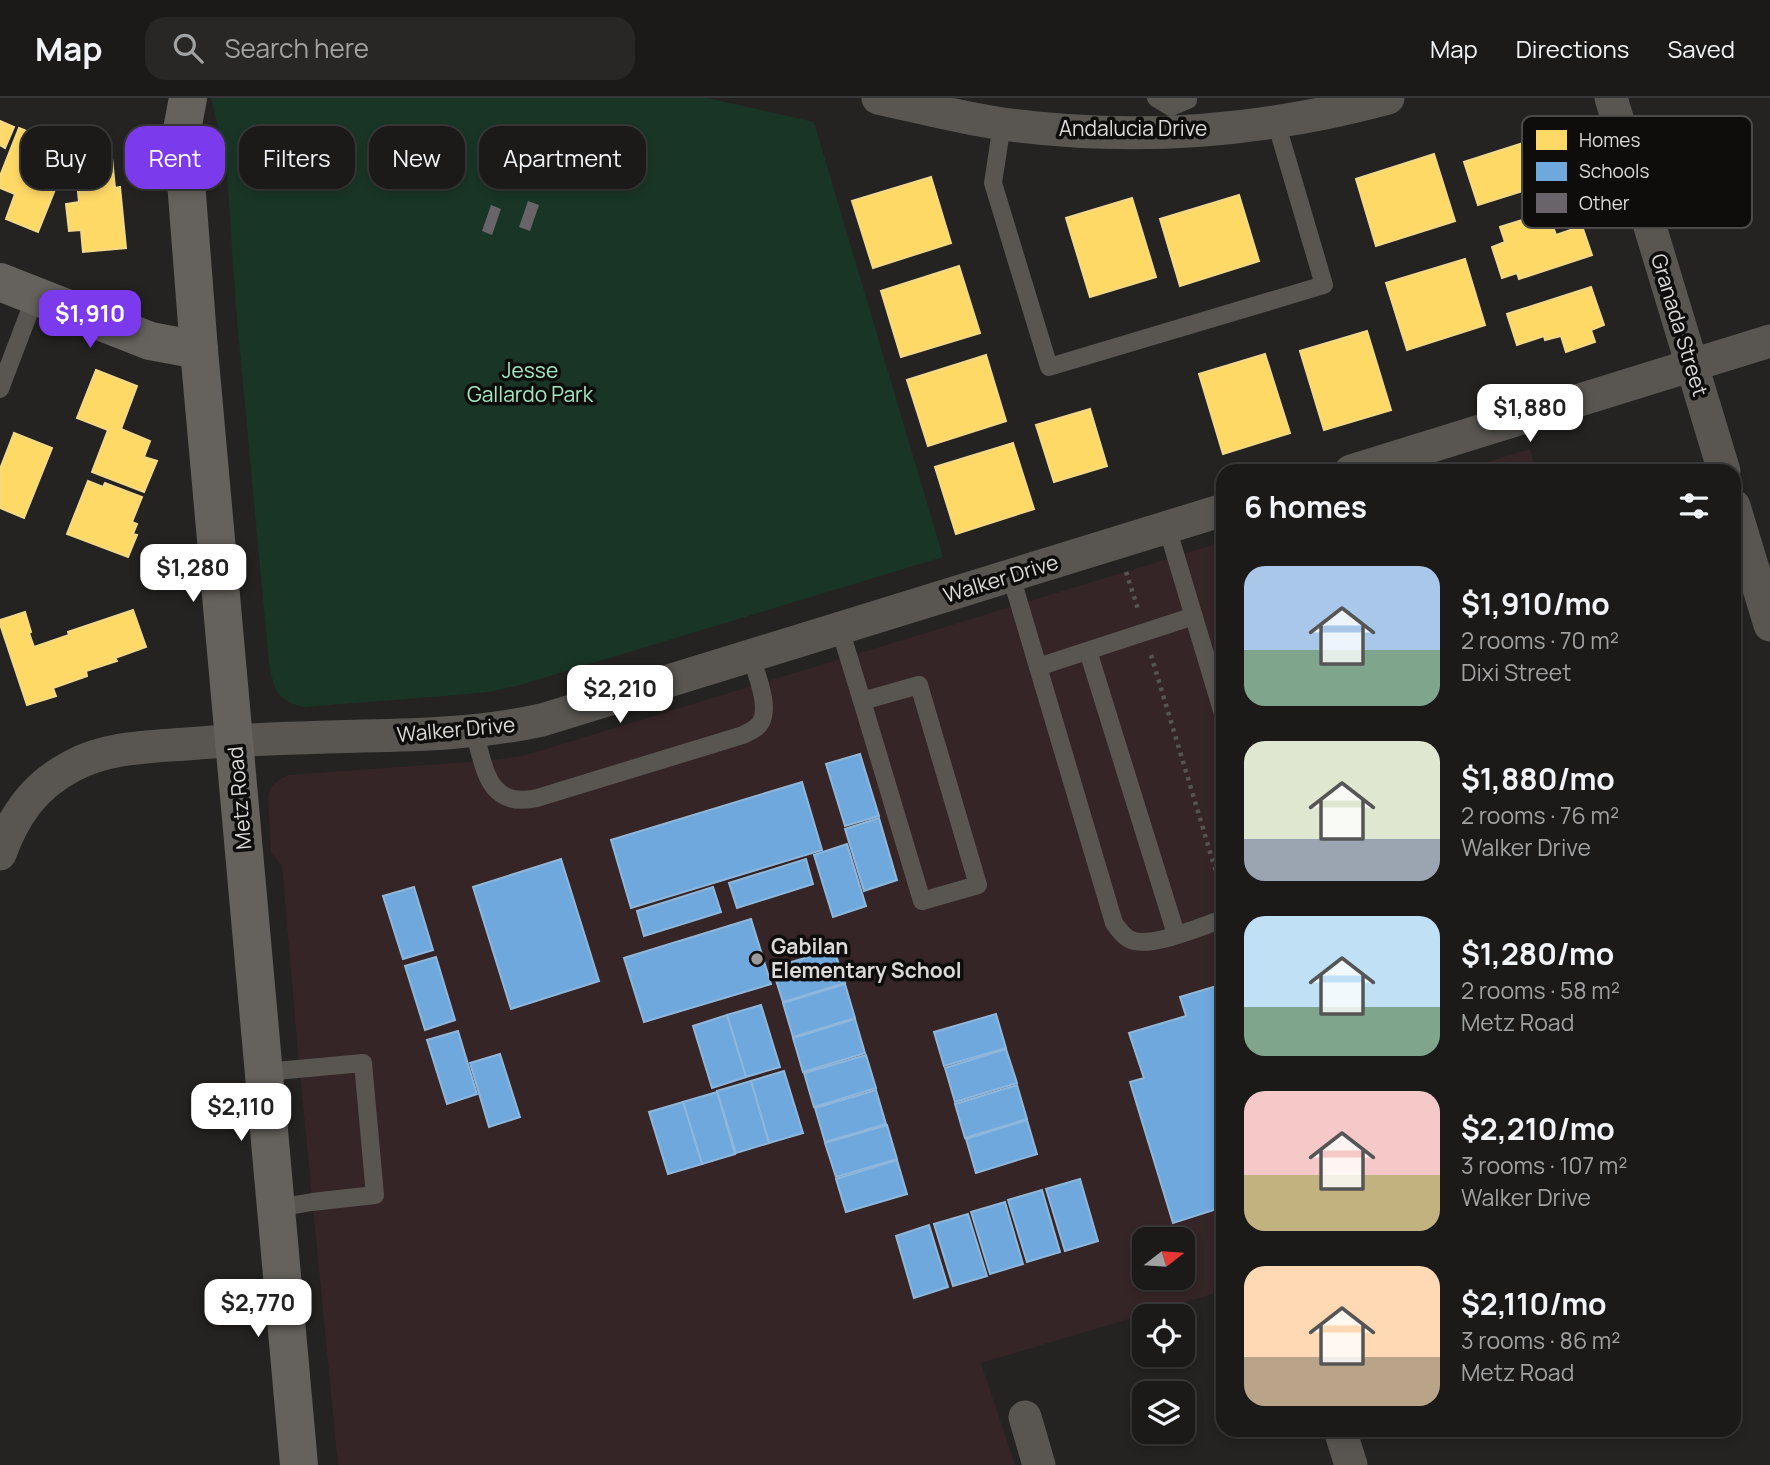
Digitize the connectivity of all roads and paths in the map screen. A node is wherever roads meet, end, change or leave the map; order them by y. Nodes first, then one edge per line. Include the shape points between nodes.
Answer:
1 (878, 98) edge
2 (1188, 98) edge
3 (1388, 98) edge
4 (1611, 98) edge
5 (179, 109) edge
6 (1166, 112) edge
7 (1616, 116) edge
8 (1276, 122) junction
9 (1002, 124) junction
10 (1650, 228) edge
11 (0, 282) edge
12 (35, 296) junction
13 (1770, 341) edge
14 (199, 350) junction
15 (1692, 365) junction
16 (0, 389) edge
17 (1374, 464) edge
18 (1722, 464) edge
19 (1216, 512) edge
20 (1167, 527) junction
21 (1741, 529) edge
22 (1126, 572) dead end
23 (1011, 576) junction
24 (1194, 616) junction
25 (1770, 625) edge
26 (840, 629) junction
27 (1144, 632) junction
28 (1088, 651) junction
29 (751, 656) junction
30 (1038, 667) junction
31 (1216, 690) edge
32 (862, 701) junction
33 (474, 731) junction
34 (235, 740) junction
35 (0, 854) edge
36 (1216, 872) edge
37 (1216, 921) edge
38 (1176, 934) junction
39 (265, 1072) junction
40 (277, 1208) junction
41 (1024, 1417) dead end
42 (1342, 1437) edge
43 (299, 1465) edge
44 (1039, 1465) edge
45 (1352, 1465) edge

1 - 9 street, Andalucia Drive
2 - 6 lane
3 - 8 street, Andalucia Drive
4 - 7 street, Granada Street
5 - 14 main road, Metz Road
6 - 8 street, Andalucia Drive via 1236,128
6 - 9 street, Andalucia Drive via 1090,132
8 - 9 lane via 1324,285 1049,368 993,183
10 - 15 street, Granada Street
11 - 12 main road
12 - 14 main road via 150,341
12 - 16 lane
13 - 15 street
14 - 34 main road, Metz Road
15 - 17 street
15 - 18 street, Granada Street
19 - 20 street, Walker Drive
20 - 23 street, Walker Drive
20 - 24 lane
21 - 25 street
22 - 27 path
23 - 26 street, Walker Drive
23 - 30 lane
24 - 27 lane
24 - 31 lane
26 - 29 street, Walker Drive
26 - 32 lane
27 - 28 lane
27 - 36 path
28 - 30 lane
28 - 38 lane
29 - 33 street, Walker Drive via 542,720
29 - 33 lane via 764,703 754,730 537,798 513,801 496,789 488,778
30 - 38 lane via 1114,923 1130,940 1141,942
32 - 32 lane via 922,901 978,885 919,685
33 - 34 street, Walker Drive
34 - 35 street, Walker Drive via 117,750 73,765 45,784 21,810
34 - 39 main road, Metz Road
37 - 38 lane
39 - 40 main road, Metz Road
39 - 40 lane via 363,1063 375,1195
40 - 43 main road, Metz Road
41 - 44 street
42 - 45 street

